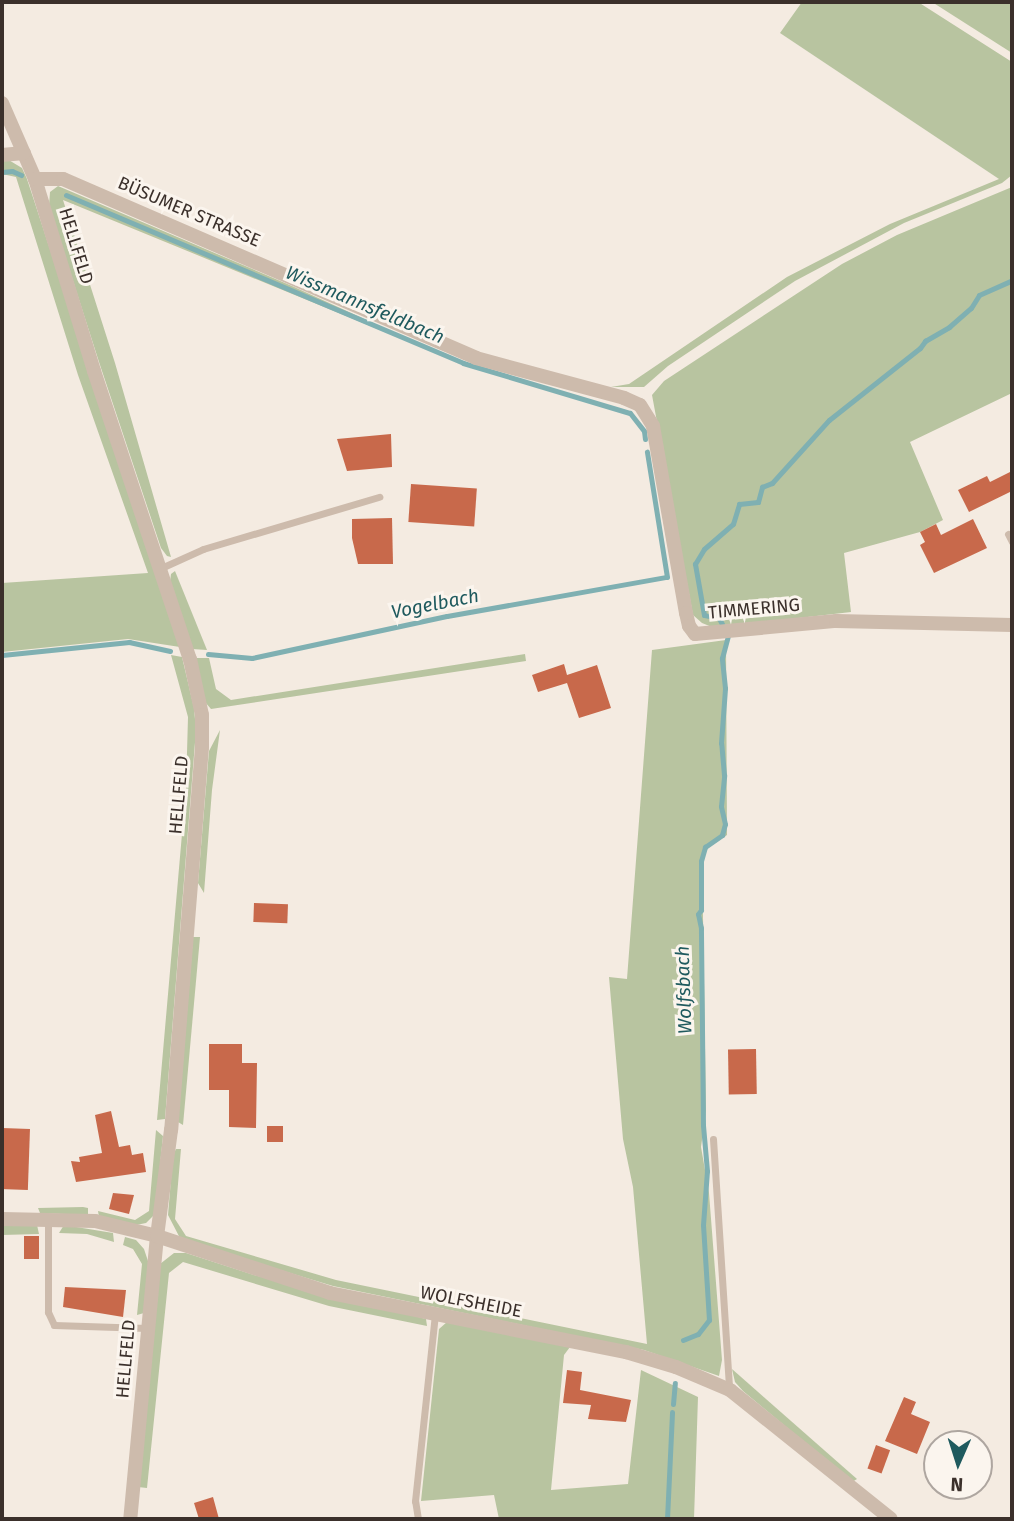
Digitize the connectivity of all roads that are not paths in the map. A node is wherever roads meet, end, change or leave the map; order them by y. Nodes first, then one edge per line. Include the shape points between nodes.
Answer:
1 (2, 103) edge
2 (23, 153) junction
3 (2, 155) edge
4 (35, 179) junction
5 (640, 405) joint
6 (379, 497) dead end
7 (161, 568) junction
8 (1012, 625) edge
9 (713, 1139) dead end
10 (2, 1219) edge
11 (48, 1219) junction
12 (157, 1236) junction
13 (435, 1315) junction
14 (148, 1328) junction
15 (730, 1390) junction
16 (130, 1519) edge
17 (418, 1519) edge
18 (891, 1519) edge

1 - 2 street, HELLFELD
2 - 3 street
2 - 4 street, HELLFELD
4 - 5 street, BÜSUMER STRASSE via 63,178 476,358
4 - 7 street, HELLFELD
5 - 8 street, TIMMERING via 653,426 686,613 695,634 836,621
6 - 7 lane via 203,550
7 - 12 street, HELLFELD via 190,659 202,715 202,747 171,1130
9 - 15 lane
10 - 11 street, WOLFSHEIDE
11 - 12 street, WOLFSHEIDE via 95,1222
11 - 14 lane via 48,1312 54,1325
12 - 13 street, WOLFSHEIDE via 330,1293
12 - 14 street, HELLFELD
13 - 15 street, WOLFSHEIDE via 626,1352
13 - 17 lane via 415,1501
14 - 16 street, HELLFELD
15 - 18 street, WOLFSHEIDE

